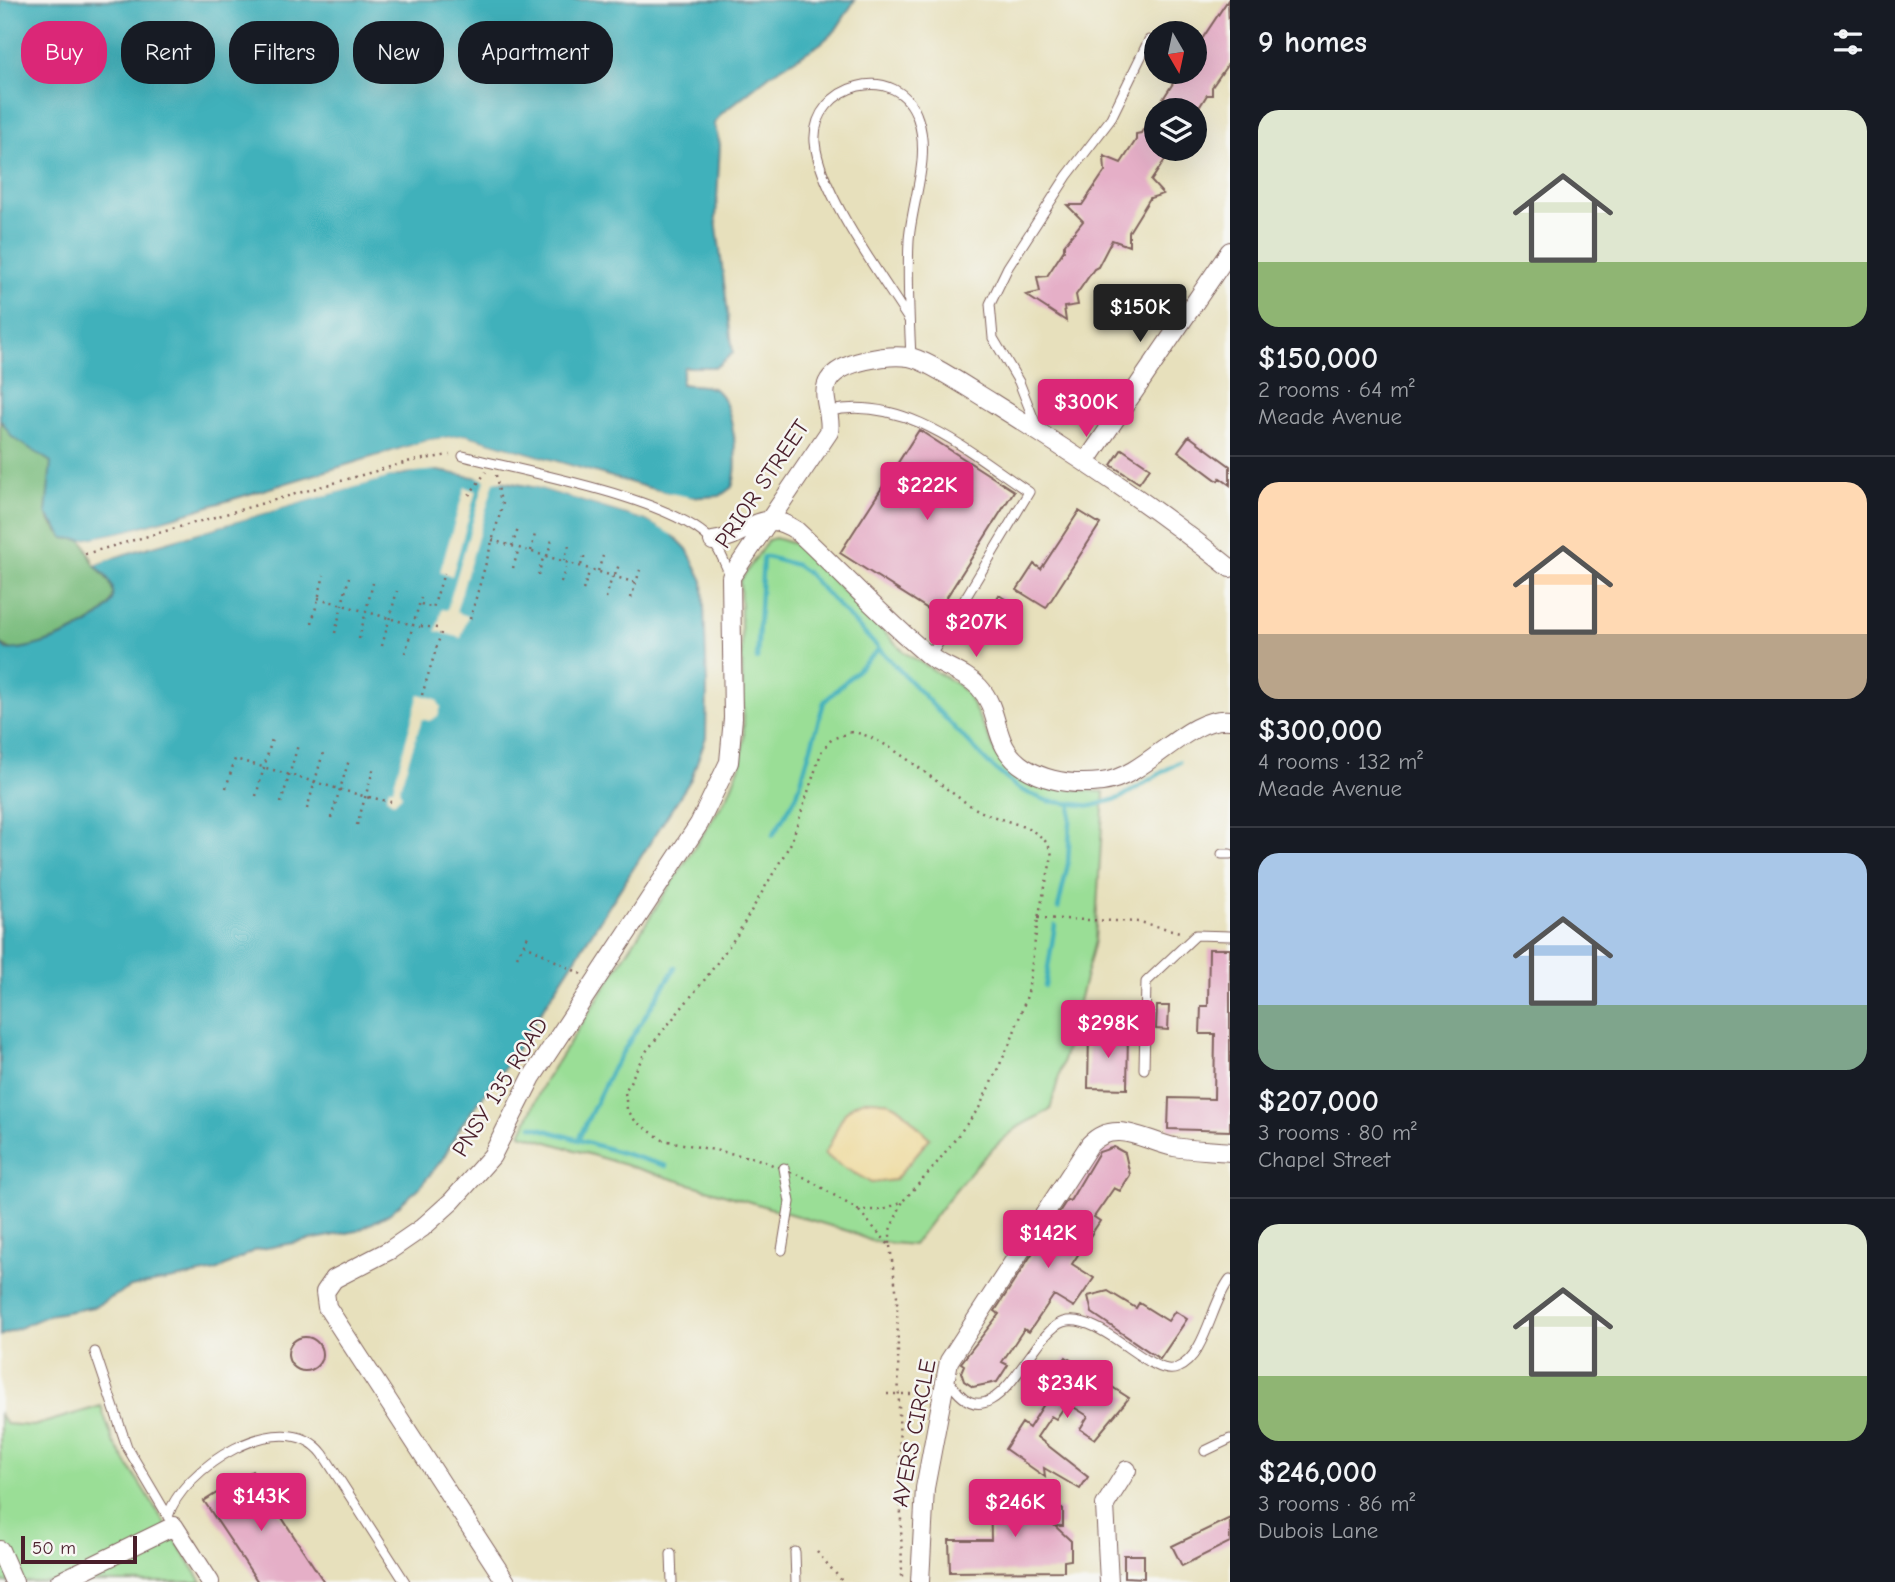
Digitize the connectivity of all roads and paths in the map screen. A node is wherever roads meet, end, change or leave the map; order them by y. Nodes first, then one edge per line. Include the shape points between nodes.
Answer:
1 (1144, 50) edge
2 (1230, 251) edge
3 (909, 320) junction
4 (911, 357) junction
5 (829, 411) junction
6 (1039, 432) junction
7 (463, 456) joint
8 (1086, 462) junction
9 (481, 478) dead end
10 (498, 482) dead end
11 (469, 495) dead end
12 (768, 519) junction
13 (518, 529) dead end
14 (535, 534) dead end
15 (492, 540) junction
16 (552, 540) dead end
17 (713, 541) junction
18 (569, 545) dead end
19 (512, 546) junction
20 (519, 548) junction
21 (531, 551) junction
22 (586, 552) dead end
23 (85, 554) dead end
24 (546, 556) junction
25 (603, 556) dead end
26 (566, 562) junction
27 (620, 562) dead end
28 (581, 566) junction
29 (513, 568) dead end
30 (1230, 568) edge
31 (590, 569) junction
32 (640, 570) dead end
33 (598, 571) junction
34 (444, 573) dead end
35 (324, 575) dead end
36 (538, 575) dead end
37 (614, 576) junction
38 (349, 577) dead end
39 (731, 577) junction
40 (561, 582) dead end
41 (373, 583) dead end
42 (636, 583) junction
43 (583, 590) dead end
44 (397, 591) dead end
45 (318, 598) dead end
46 (421, 598) dead end
47 (606, 598) dead end
48 (631, 598) dead end
49 (420, 603) junction
50 (342, 605) junction
51 (366, 611) junction
52 (389, 618) junction
53 (470, 619) dead end
54 (312, 624) dead end
55 (414, 625) junction
56 (420, 627) dead end
57 (437, 628) dead end
58 (335, 633) dead end
59 (441, 633) dead end
60 (359, 639) dead end
61 (382, 646) dead end
62 (405, 653) dead end
63 (930, 657) junction
64 (422, 695) dead end
65 (1230, 720) edge
66 (272, 739) dead end
67 (298, 745) dead end
68 (323, 753) dead end
69 (349, 760) dead end
70 (374, 766) dead end
71 (264, 767) junction
72 (288, 774) junction
73 (314, 781) junction
74 (226, 788) dead end
75 (339, 789) junction
76 (256, 796) dead end
77 (366, 796) junction
78 (391, 802) dead end
79 (281, 803) dead end
80 (307, 809) dead end
81 (331, 818) dead end
82 (356, 825) dead end
83 (1038, 918) junction
84 (1196, 935) junction
85 (528, 936) dead end
86 (1230, 936) edge
87 (524, 944) junction
88 (542, 954) junction
89 (517, 957) dead end
90 (553, 959) dead end
91 (596, 982) junction
92 (1144, 1069) dead end
93 (1230, 1152) edge
94 (784, 1168) junction
95 (903, 1201) junction
96 (858, 1210) junction
97 (890, 1247) junction
98 (782, 1250) dead end
99 (1230, 1279) edge
100 (94, 1352) dead end
101 (947, 1373) junction
102 (887, 1394) dead end
103 (896, 1394) dead end
104 (902, 1394) dead end
105 (924, 1394) dead end
106 (1230, 1439) edge
107 (1205, 1451) dead end
108 (1127, 1470) dead end
109 (171, 1521) junction
110 (0, 1550) edge
111 (795, 1552) dead end
112 (817, 1552) dead end
113 (671, 1554) dead end
114 (14, 1582) edge
115 (59, 1582) edge
116 (210, 1582) edge
117 (405, 1582) edge
118 (506, 1582) edge
119 (672, 1582) edge
120 (796, 1582) edge
121 (843, 1582) edge
122 (902, 1582) edge
123 (920, 1582) edge
124 (1109, 1582) edge

1 - 6 lane via 1110,120 1067,176 1008,267 990,304 993,338 1019,382
2 - 8 street
3 - 3 lane via 909,241 922,155 919,120 897,91 874,82 853,86 830,102 820,116 815,146 861,247
3 - 4 lane
4 - 5 street, PRIOR STREET via 838,370 827,384
4 - 6 street
5 - 12 street, PRIOR STREET via 831,423 824,443
5 - 63 lane via 853,406 893,411 928,425 1029,492
6 - 8 street
7 - 17 lane via 671,513
7 - 23 path via 411,461
8 - 30 street
9 - 11 path
10 - 15 path via 502,504
12 - 17 street
12 - 39 street, PRIOR STREET
12 - 63 street via 797,531
13 - 19 path
14 - 21 path
15 - 19 path
15 - 53 path
16 - 24 path
17 - 39 lane
18 - 26 path
19 - 20 path
20 - 21 path
20 - 29 path
21 - 24 path
22 - 28 path
24 - 26 path
24 - 36 path
25 - 33 path
26 - 28 path
26 - 40 path
27 - 37 path
28 - 31 path
31 - 33 path
31 - 43 path
32 - 42 path
33 - 37 path
34 - 49 path via 433,608
35 - 54 path
37 - 42 path
37 - 47 path
38 - 50 path
39 - 91 street, PNSY 135 ROAD via 733,718 729,762 699,824
41 - 51 path
42 - 48 path
44 - 52 path
45 - 50 path
46 - 49 path
49 - 55 path
50 - 51 path
50 - 58 path
51 - 52 path
51 - 60 path
52 - 55 path
52 - 61 path
55 - 56 path
55 - 57 path
55 - 62 path
59 - 64 path
63 - 65 street via 978,686 991,706 1009,755 1035,773 1060,781 1113,780 1193,731
66 - 71 path
67 - 72 path
68 - 73 path
69 - 75 path
70 - 77 path
71 - 72 path
71 - 74 path via 235,759
71 - 76 path
72 - 73 path
72 - 79 path
73 - 75 path
73 - 80 path
75 - 77 path
75 - 81 path
77 - 78 path
77 - 82 path
83 - 84 path via 1140,922
83 - 94 path via 1052,856 1043,838 979,810 870,736 851,732 827,744 791,843 737,935 644,1054 625,1091 627,1109 635,1122 663,1140 734,1152
83 - 95 path via 1028,993 1002,1063 979,1108
84 - 86 lane
84 - 92 lane via 1146,982
85 - 87 path
87 - 88 path
87 - 89 path
88 - 90 path
88 - 91 path
91 - 118 street, PNSY 135 ROAD via 527,1085 492,1156 474,1177 422,1228 334,1279 325,1292 327,1307
93 - 101 street, AYERS CIRCLE via 1172,1147 1113,1131 1096,1138 952,1356
94 - 96 path
94 - 98 lane via 790,1202
95 - 96 path via 883,1210
95 - 97 path via 890,1230
96 - 97 path
97 - 122 path via 897,1296
99 - 101 lane via 1196,1351 1172,1370 1091,1325 1070,1321 1050,1329 1010,1386 996,1397 970,1400 957,1391
100 - 109 lane via 127,1447
101 - 123 street, AYERS CIRCLE via 925,1488
102 - 103 path
104 - 105 path
106 - 107 lane
108 - 124 street via 1105,1505
109 - 115 street
109 - 116 street
109 - 117 lane via 171,1505 185,1486 237,1448 255,1438 294,1434 315,1444 323,1454
110 - 114 street
111 - 120 lane
112 - 121 path
113 - 119 lane

